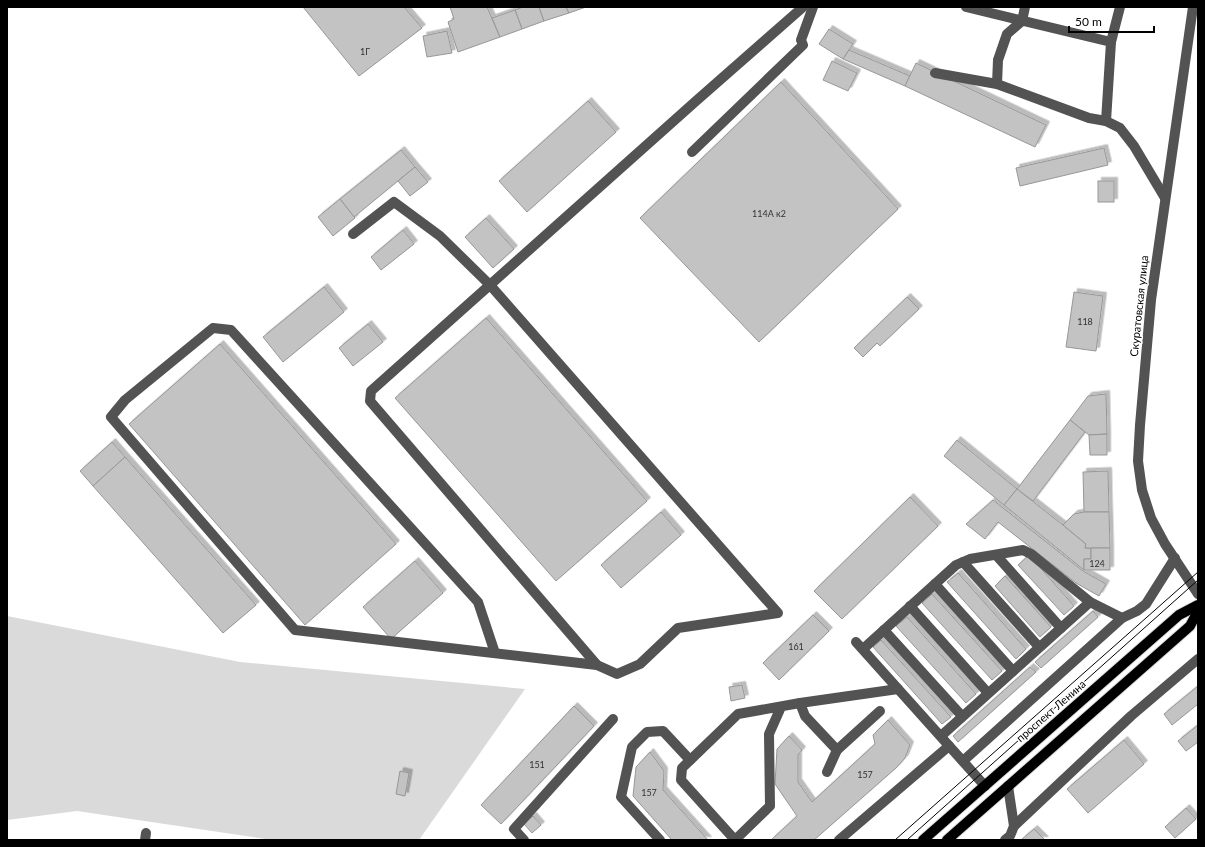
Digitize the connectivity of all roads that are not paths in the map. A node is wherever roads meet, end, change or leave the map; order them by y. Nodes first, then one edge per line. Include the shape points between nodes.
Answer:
1 (803, 7) edge
2 (813, 7) edge
3 (966, 7) edge
4 (1025, 7) edge
5 (1120, 7) edge
6 (1193, 7) edge
7 (1022, 21) junction
8 (1111, 42) junction
9 (935, 73) dead end
10 (997, 84) junction
11 (1106, 121) junction
12 (692, 152) dead end
13 (1165, 198) junction
14 (353, 234) dead end
15 (490, 285) junction
16 (996, 555) junction
17 (1175, 558) junction
18 (962, 562) junction
19 (935, 584) junction
20 (1198, 594) edge
21 (1090, 602) junction
22 (1198, 605) edge
23 (910, 606) junction
24 (1198, 611) edge
25 (1122, 618) junction
26 (1061, 628) junction
27 (884, 630) junction
28 (1040, 647) junction
29 (495, 653) junction
30 (1198, 659) edge
31 (597, 665) junction
32 (1013, 671) junction
33 (898, 689) junction
34 (988, 693) junction
35 (800, 703) junction
36 (781, 706) junction
37 (880, 711) dead end
38 (962, 716) junction
39 (613, 719) dead end
40 (940, 736) junction
41 (950, 746) junction
42 (837, 750) junction
43 (690, 760) junction
44 (963, 760) junction
45 (827, 772) dead end
46 (985, 786) junction
47 (1008, 786) junction
48 (995, 798) junction
49 (1014, 826) junction
50 (524, 840) edge
51 (660, 840) edge
52 (839, 840) edge
53 (923, 840) edge
54 (947, 840) edge
55 (1005, 840) edge

1 - 15 street
2 - 12 street via 801,40 803,45
3 - 7 street
4 - 7 street
5 - 8 street
6 - 13 street, Скуратовская улица
7 - 8 street
7 - 10 street via 1007,34 998,60
8 - 11 street
9 - 10 street
10 - 11 street via 1089,118
11 - 13 street via 1120,128 1134,146
13 - 17 street, Скуратовская улица via 1151,300 1138,461 1142,490 1151,518
14 - 15 street via 394,202 440,236
15 - 31 street via 372,391 370,401
15 - 31 street via 778,613 678,628 640,664 617,674
16 - 18 street
16 - 21 street via 1027,551
16 - 26 street
17 - 20 street, Скуратовская улица
17 - 25 street via 1146,604
18 - 19 street
18 - 28 street
19 - 23 street
19 - 32 street
21 - 25 street
21 - 26 street
22 - 46 main road, проспект Ленина via 1179,615
23 - 27 street
23 - 34 street
24 - 47 main road via 1190,626
25 - 44 street
26 - 28 street
27 - 33 street via 859,645
27 - 38 street
28 - 32 street
29 - 29 street via 295,630 111,417 124,400 213,328 230,330 478,602
29 - 31 street
30 - 49 street via 1131,716
32 - 34 street
33 - 35 street
33 - 40 street
34 - 38 street
35 - 36 street
35 - 42 street via 805,716
36 - 43 street via 738,714
36 - 43 street via 769,734 770,806 735,840 681,780 682,768
37 - 42 street
38 - 40 street
39 - 50 street via 514,829
40 - 41 street
41 - 44 street
41 - 52 street
42 - 45 street
43 - 51 street via 663,731 647,732 632,747 621,797
44 - 46 street
46 - 48 main road
46 - 53 main road, проспект Ленина
47 - 48 main road
47 - 49 street
48 - 54 main road
49 - 55 street via 1010,836

